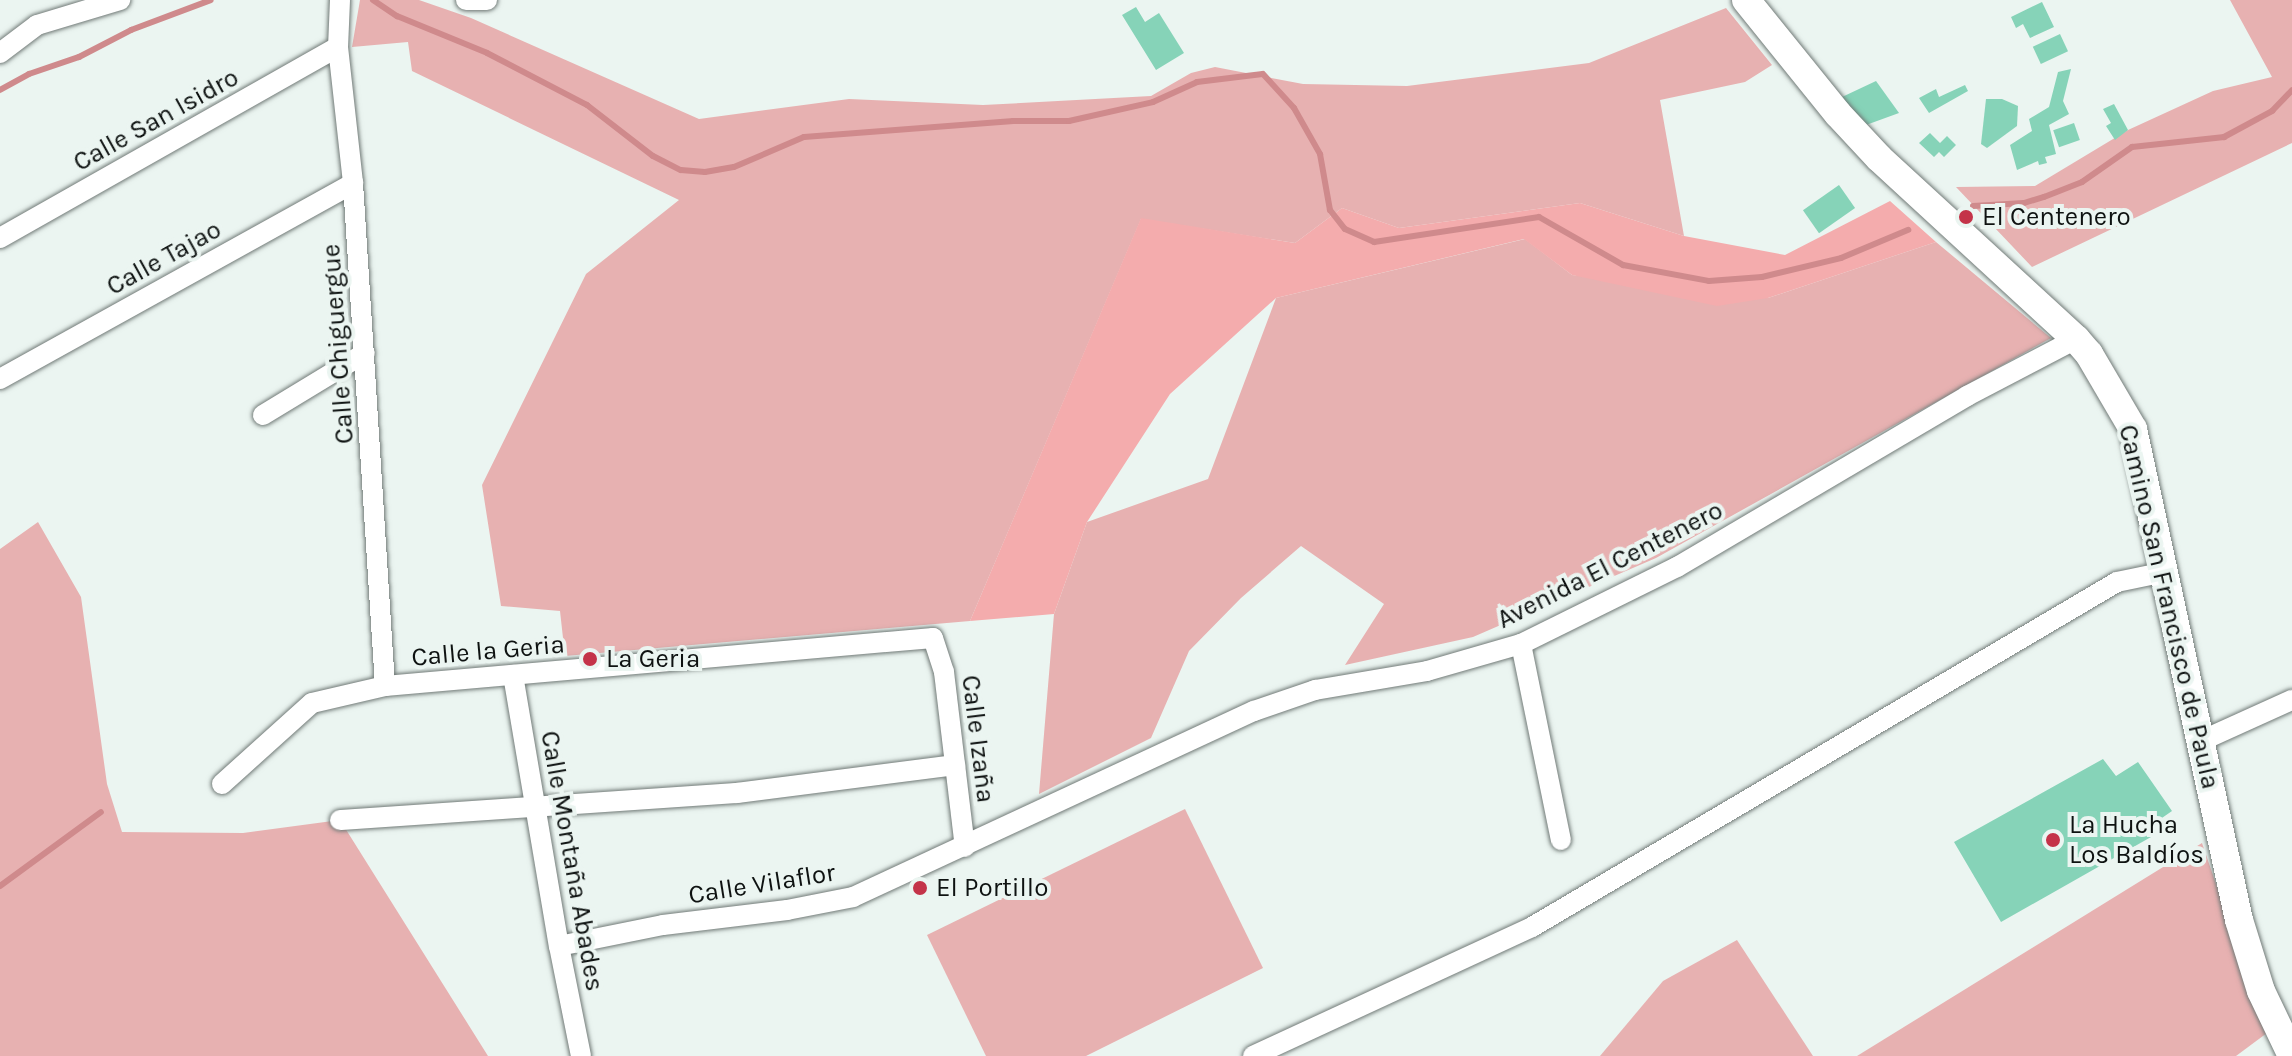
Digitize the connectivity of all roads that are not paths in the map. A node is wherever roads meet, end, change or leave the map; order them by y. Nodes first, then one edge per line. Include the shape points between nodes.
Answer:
1 (120, 0) edge
2 (340, 0) edge
3 (466, 0) edge
4 (487, 0) edge
5 (1746, 0) edge
6 (338, 47) junction
7 (0, 53) edge
8 (353, 183) junction
9 (0, 238) edge
10 (2076, 339) junction
11 (365, 353) junction
12 (0, 379) edge
13 (263, 415) dead end
14 (2165, 572) junction
15 (933, 638) joint
16 (1521, 644) junction
17 (513, 675) junction
18 (385, 686) junction
19 (2292, 700) edge
20 (2201, 741) junction
21 (955, 765) junction
22 (222, 784) dead end
23 (536, 805) junction
24 (340, 820) dead end
25 (1561, 840) dead end
26 (965, 847) junction
27 (559, 946) junction
28 (2289, 1046) edge
29 (581, 1056) edge
30 (1253, 1056) edge

1 - 7 street via 37,25
2 - 6 street, Calle Chiguergue
3 - 4 street
5 - 10 main road, Camino San Francisco de Paula via 1879,158
6 - 8 street, Calle Chiguergue
6 - 9 street, Calle San Isidro
8 - 11 street, Calle Chiguergue
8 - 12 street, Calle Tajao
10 - 14 main road, Camino San Francisco de Paula via 2133,429
10 - 16 street, Avenida El Centenero via 1940,411 1677,567
11 - 13 street
11 - 18 street, Calle Chiguergue
14 - 20 main road, Camino San Francisco de Paula
14 - 30 street via 2117,582 1532,927
15 - 17 street, Calle la Geria
15 - 21 street, Calle Izaña via 944,672
16 - 25 street
16 - 26 street, Avenida El Centenero via 1427,671 1315,690 1254,711
17 - 18 street, Calle la Geria
17 - 23 street, Calle Montaña Abades
18 - 22 street, Calle la Geria via 312,703
19 - 20 street
20 - 28 main road, Camino San Francisco de Paula via 2239,920 2261,991
21 - 23 street via 737,793
21 - 26 street, Calle Izaña
23 - 24 street
23 - 27 street, Calle Montaña Abades
26 - 27 street, Calle Vilaflor via 853,897
27 - 29 street, Calle Montaña Abades

